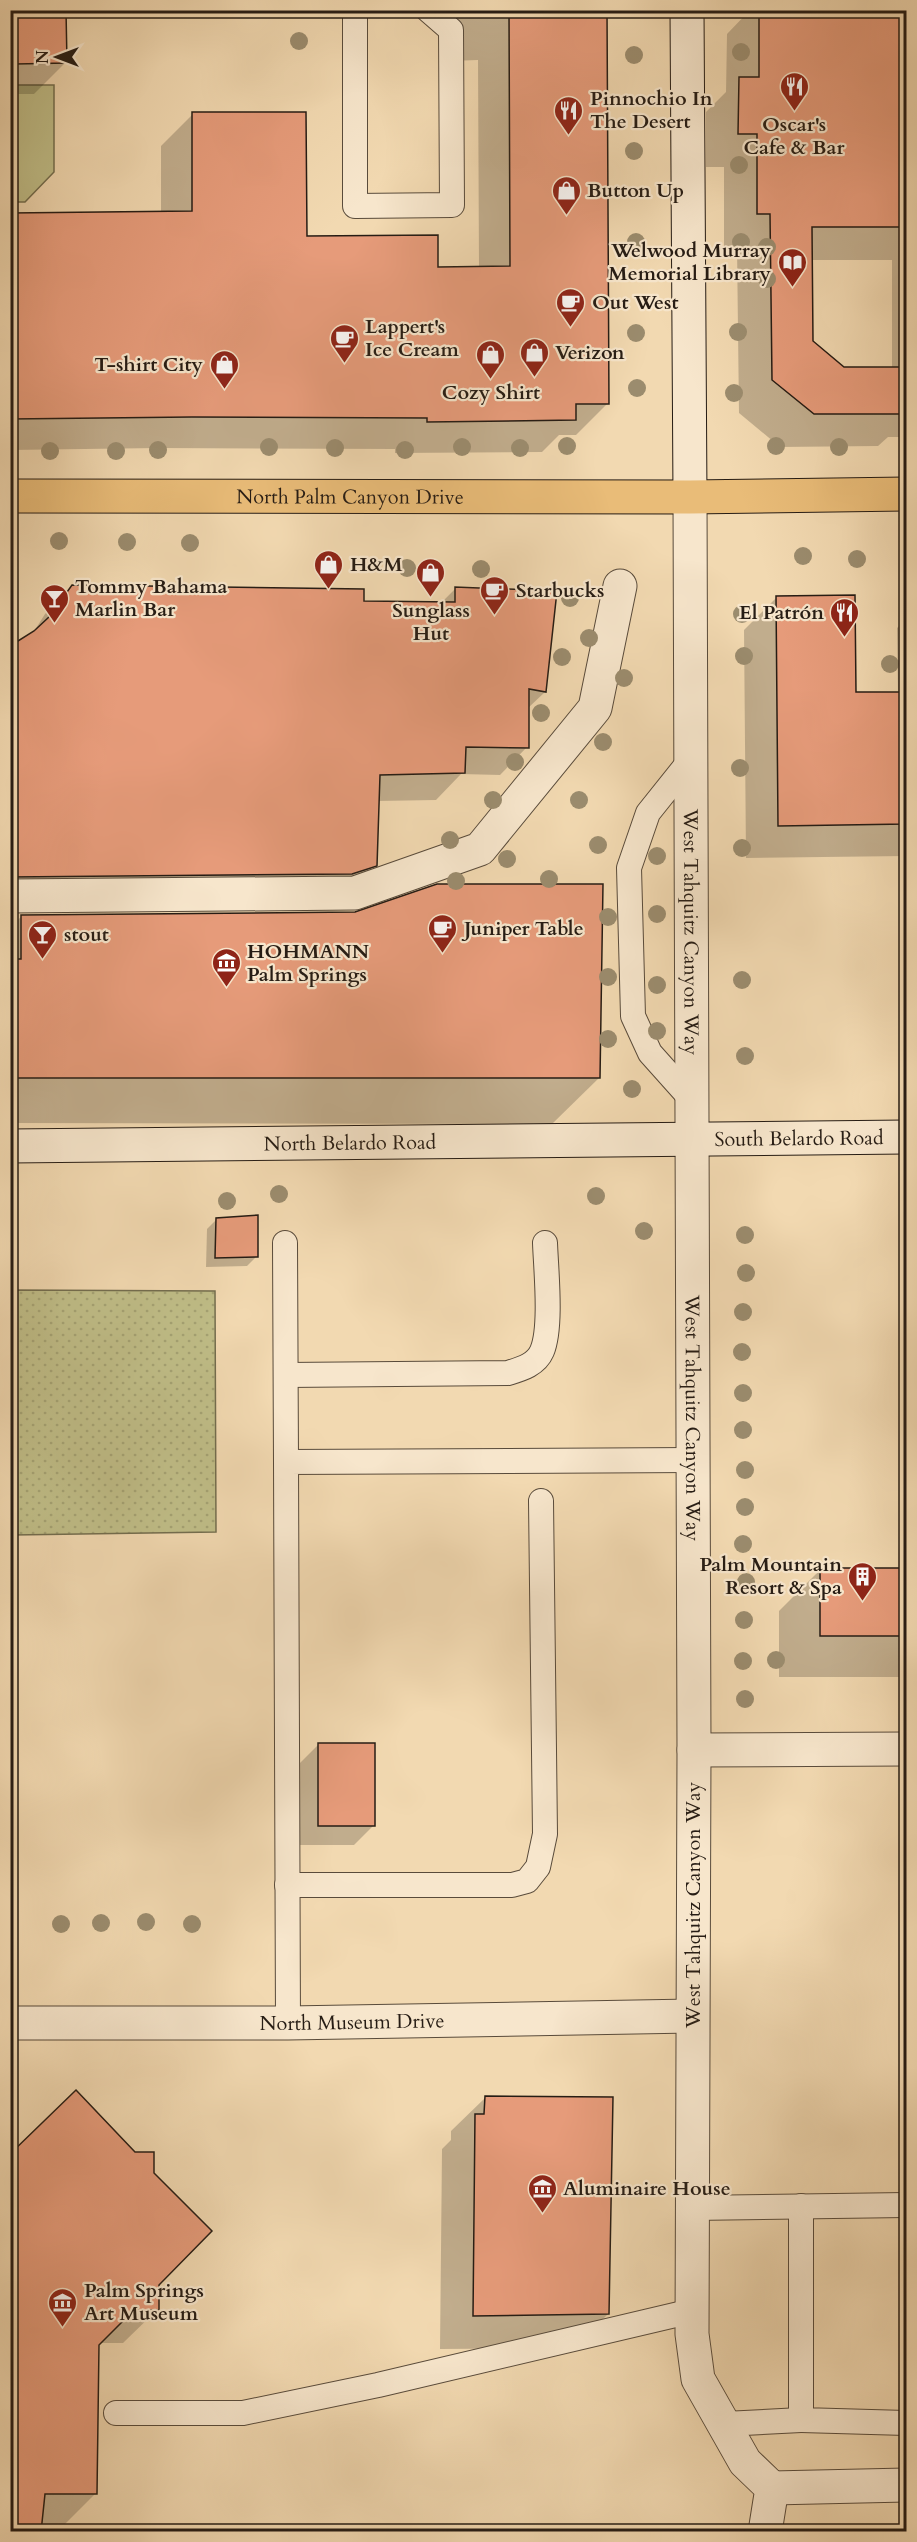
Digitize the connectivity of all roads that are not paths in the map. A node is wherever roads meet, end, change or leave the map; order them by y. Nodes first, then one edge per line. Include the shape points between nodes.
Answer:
1 (355, 10) edge
2 (428, 10) edge
3 (687, 10) edge
4 (906, 494) edge
5 (10, 496) edge
6 (690, 497) junction
7 (620, 586) dead end
8 (692, 758) junction
9 (10, 896) edge
10 (692, 1100) junction
11 (906, 1137) edge
12 (692, 1138) junction
13 (10, 1146) edge
14 (285, 1243) dead end
15 (545, 1243) dead end
16 (286, 1375) junction
17 (693, 1461) junction
18 (286, 1462) junction
19 (541, 1501) dead end
20 (906, 1749) edge
21 (694, 1750) junction
22 (287, 1885) junction
23 (692, 2016) junction
24 (10, 2023) edge
25 (288, 2023) junction
26 (906, 2205) edge
27 (801, 2206) junction
28 (692, 2208) junction
29 (692, 2311) junction
30 (116, 2413) dead end
31 (801, 2420) junction
32 (906, 2423) edge
33 (724, 2424) junction
34 (906, 2485) edge
35 (772, 2488) junction
36 (765, 2532) edge

1 - 2 lane via 355,206 452,205 451,30
3 - 6 street, West Tahquitz Canyon Way
4 - 6 main road, North Palm Canyon Drive
5 - 6 main road, North Palm Canyon Drive
6 - 8 street, West Tahquitz Canyon Way
7 - 9 street via 595,708 480,849 355,893
8 - 10 street, West Tahquitz Canyon Way
8 - 10 lane via 648,813 629,867 633,1016 650,1053
10 - 12 street, West Tahquitz Canyon Way
11 - 12 street, South Belardo Road
12 - 13 street, North Belardo Road
12 - 17 street, West Tahquitz Canyon Way
14 - 16 lane
15 - 16 lane via 546,1325 542,1351 529,1366 508,1373
16 - 18 lane
17 - 18 lane
17 - 21 street, West Tahquitz Canyon Way
18 - 22 lane
19 - 22 lane via 545,1834 538,1867 527,1881 512,1885
20 - 21 street
21 - 23 street, West Tahquitz Canyon Way
22 - 25 lane
23 - 25 street, North Museum Drive
23 - 28 street, West Tahquitz Canyon Way
24 - 25 street, North Museum Drive
26 - 27 lane
27 - 28 lane
27 - 31 lane
28 - 29 street, West Tahquitz Canyon Way
29 - 30 lane via 243,2413
29 - 33 street, West Tahquitz Canyon Way via 698,2379
31 - 32 lane
31 - 33 lane
33 - 35 street, West Tahquitz Canyon Way via 745,2462
34 - 35 street
35 - 36 street

